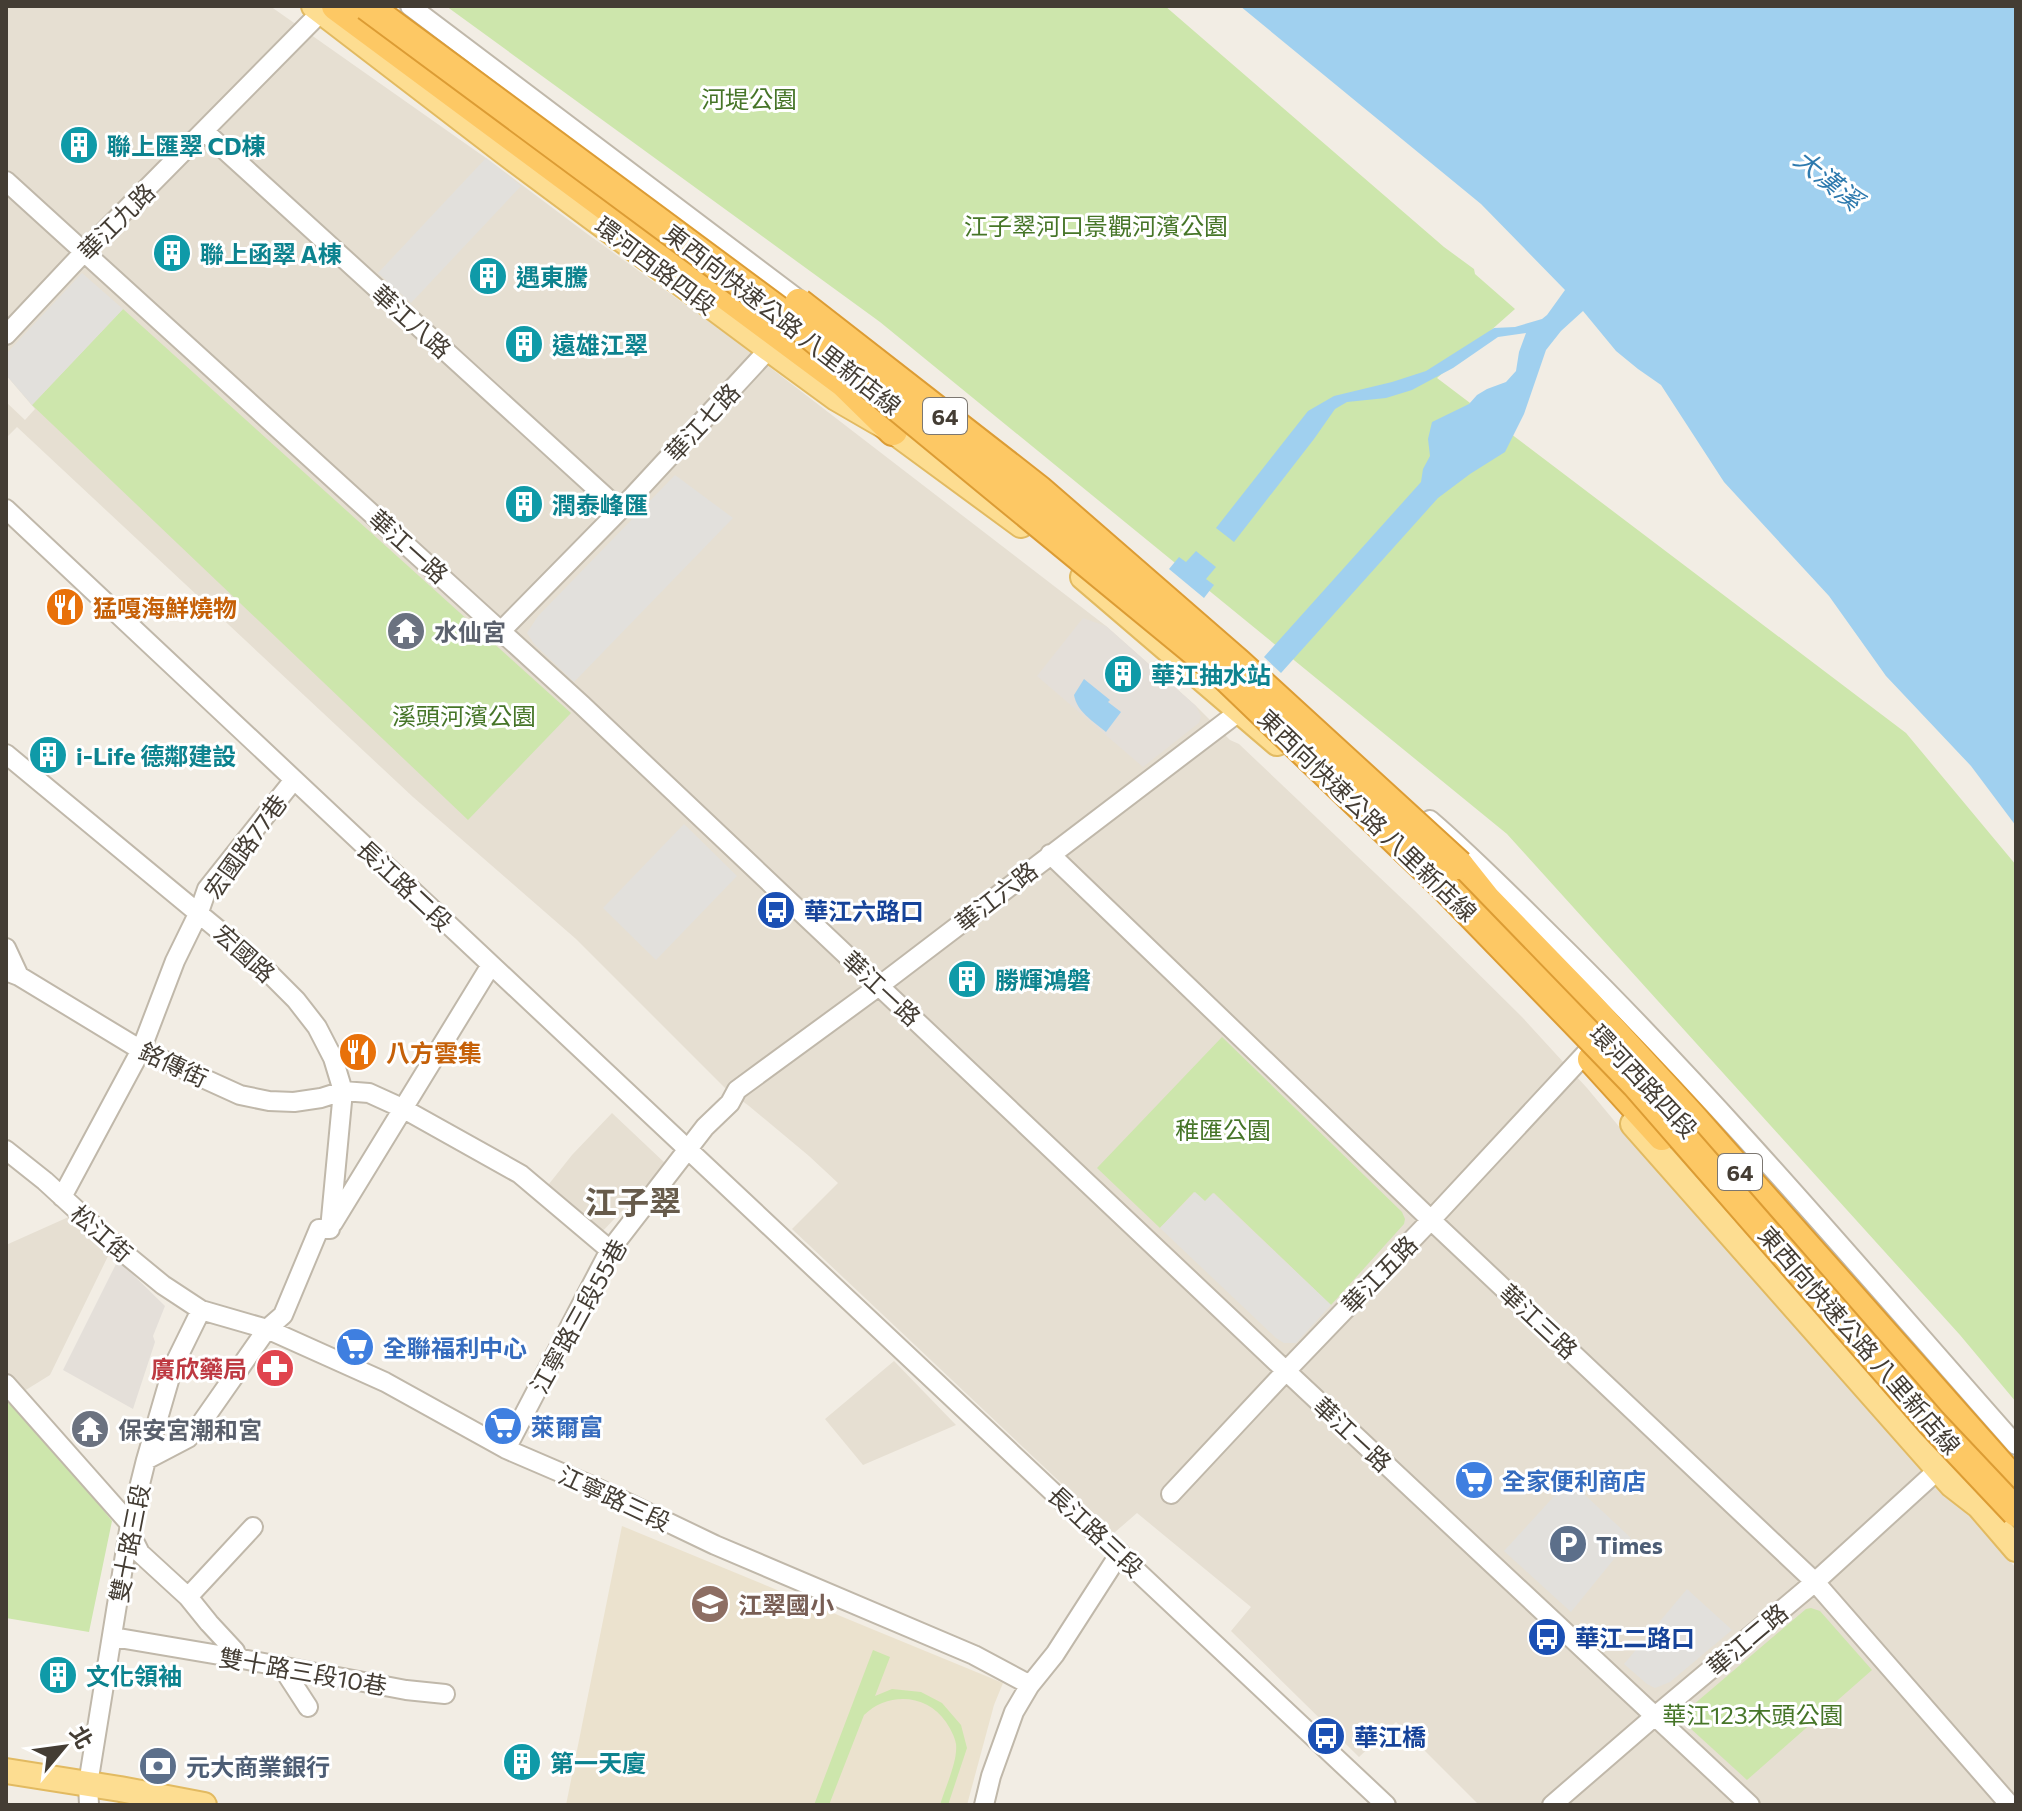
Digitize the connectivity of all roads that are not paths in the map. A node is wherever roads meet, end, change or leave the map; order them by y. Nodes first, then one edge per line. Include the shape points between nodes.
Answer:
1 (367, 6) edge
2 (374, 6) edge
3 (400, 6) edge
4 (410, 6) edge
5 (325, 8) edge
6 (204, 131) junction
7 (6, 181) edge
8 (85, 251) junction
9 (6, 335) edge
10 (782, 348) junction
11 (919, 412) junction
12 (893, 431) joint
13 (1010, 460) junction
14 (6, 509) edge
15 (620, 510) junction
16 (1007, 514) junction
17 (501, 631) junction
18 (1262, 687) junction
19 (1240, 711) junction
20 (6, 754) edge
21 (293, 781) junction
22 (1050, 854) junction
23 (1459, 865) junction
24 (199, 912) junction
25 (6, 948) edge
26 (491, 965) junction
27 (12, 973) edge
28 (879, 986) junction
29 (141, 1050) junction
30 (1589, 1056) junction
31 (343, 1091) junction
32 (730, 1103) joint
33 (402, 1108) junction
34 (6, 1150) edge
35 (688, 1150) junction
36 (62, 1197) junction
37 (1431, 1220) junction
38 (330, 1229) junction
39 (610, 1250) junction
40 (805, 1259) joint
41 (201, 1310) junction
42 (267, 1329) junction
43 (1286, 1371) junction
44 (6, 1384) edge
45 (2016, 1445) edge
46 (506, 1449) junction
47 (146, 1460) junction
48 (2016, 1463) edge
49 (1939, 1469) junction
50 (2016, 1484) edge
51 (1171, 1494) dead end
52 (1979, 1506) junction
53 (2016, 1512) edge
54 (129, 1527) junction
55 (253, 1527) dead end
56 (2016, 1535) edge
57 (2016, 1549) edge
58 (1120, 1553) junction
59 (1815, 1582) junction
60 (188, 1597) junction
61 (113, 1637) junction
62 (237, 1658) junction
63 (282, 1667) junction
64 (1030, 1685) junction
65 (445, 1694) dead end
66 (308, 1707) dead end
67 (1655, 1716) junction
68 (6, 1771) edge
69 (86, 1798) edge
70 (204, 1805) edge
71 (984, 1805) edge
72 (1386, 1805) edge
73 (1552, 1805) edge
74 (1750, 1805) edge
75 (2010, 1805) edge

1 - 53 highway, 東西向快速公路 八里新店線 / 64, bridge via 803,329 1226,677 1446,888 1636,1084
2 - 11 main road, 環河西路四段
3 - 23 highway, 東西向快速公路 八里新店線 / 64, bridge via 820,318 1039,490
4 - 13 street, 環河西路四段
5 - 6 street, 華江九路
5 - 10 highway
6 - 8 street, 華江九路
6 - 15 street, 華江八路
7 - 8 street, 華江一路
8 - 9 street, 華江九路
8 - 17 street, 華江一路
10 - 12 highway via 844,383
10 - 15 street, 華江七路
11 - 13 main road, 環河西路四段
11 - 16 main road, 環河西路四段
12 - 16 main road, 環河西路四段
13 - 18 main road, 環河西路四段 via 1169,590
14 - 21 street, 長江路二段
15 - 17 street, 華江七路
16 - 19 main road, 環河西路四段
17 - 28 street, 華江一路
18 - 19 street, 華江六路
18 - 45 street, 環河西路四段 via 1320,726 1470,855 1628,1012
18 - 50 main road, 環河西路四段 via 1604,1037
19 - 22 street, 華江六路
19 - 30 main road, 環河西路四段 via 1374,830
20 - 24 street, 宏國路
21 - 24 street, 宏國路77巷 via 207,889
21 - 26 street, 長江路二段
22 - 28 street, 華江六路
22 - 37 street, 華江三路
23 - 48 highway via 1498,891 1609,1002
23 - 50 highway, 東西向快速公路 八里新店線 / 64 via 1690,1115
24 - 29 street, 宏國路77巷
24 - 31 street, 宏國路 via 296,1000 323,1037
25 - 27 street, 銘傳街
26 - 33 street
26 - 35 street, 長江路二段
27 - 29 street, 銘傳街
28 - 32 street, 華江六路 via 737,1090
28 - 43 street, 華江一路
29 - 31 street, 銘傳街 via 240,1095 269,1101 294,1102
29 - 36 street, 宏國路77巷
30 - 37 street, 華江五路
30 - 49 main road, 環河西路四段 via 1603,1089
30 - 52 main road, 環河西路四段 via 1636,1090 1899,1389 1909,1415 1962,1475
30 - 56 highway via 1951,1469
31 - 33 street via 369,1093
31 - 38 street, 宏國路
32 - 35 street, 江寧路三段55巷
33 - 38 street
33 - 39 street via 520,1174
34 - 36 street, 松江街
35 - 39 street, 江寧路三段55巷
35 - 40 street, 長江路二段
36 - 41 street, 松江街 via 152,1276
37 - 43 street, 華江五路
37 - 59 street, 華江三路
38 - 42 street via 319,1229 283,1315
39 - 46 street, 江寧路三段55巷
40 - 58 street, 長江路三段
41 - 42 street, 江寧路三段
41 - 47 street, 雙十路三段 via 173,1367
42 - 46 street, 江寧路三段 via 385,1382
42 - 47 street via 188,1438
43 - 51 street, 華江五路
43 - 67 street, 華江一路
44 - 54 street
46 - 64 street, 江寧路三段 via 974,1655
47 - 54 street, 雙十路三段
49 - 52 main road, 環河西路四段
49 - 59 street, 華江二路
52 - 57 main road, 環河西路四段
54 - 60 street via 140,1553
54 - 61 street, 雙十路三段
55 - 60 street
58 - 64 street
58 - 72 street, 長江路三段
59 - 67 street, 華江二路
59 - 75 street, 華江三路
60 - 62 street
61 - 62 street, 雙十路三段10巷
61 - 69 street, 雙十路三段
62 - 63 street, 雙十路三段10巷
63 - 65 street, 雙十路三段10巷
63 - 66 street
64 - 71 street via 1014,1712
67 - 73 street, 華江二路
67 - 74 street, 華江一路
68 - 69 main road
69 - 70 main road

